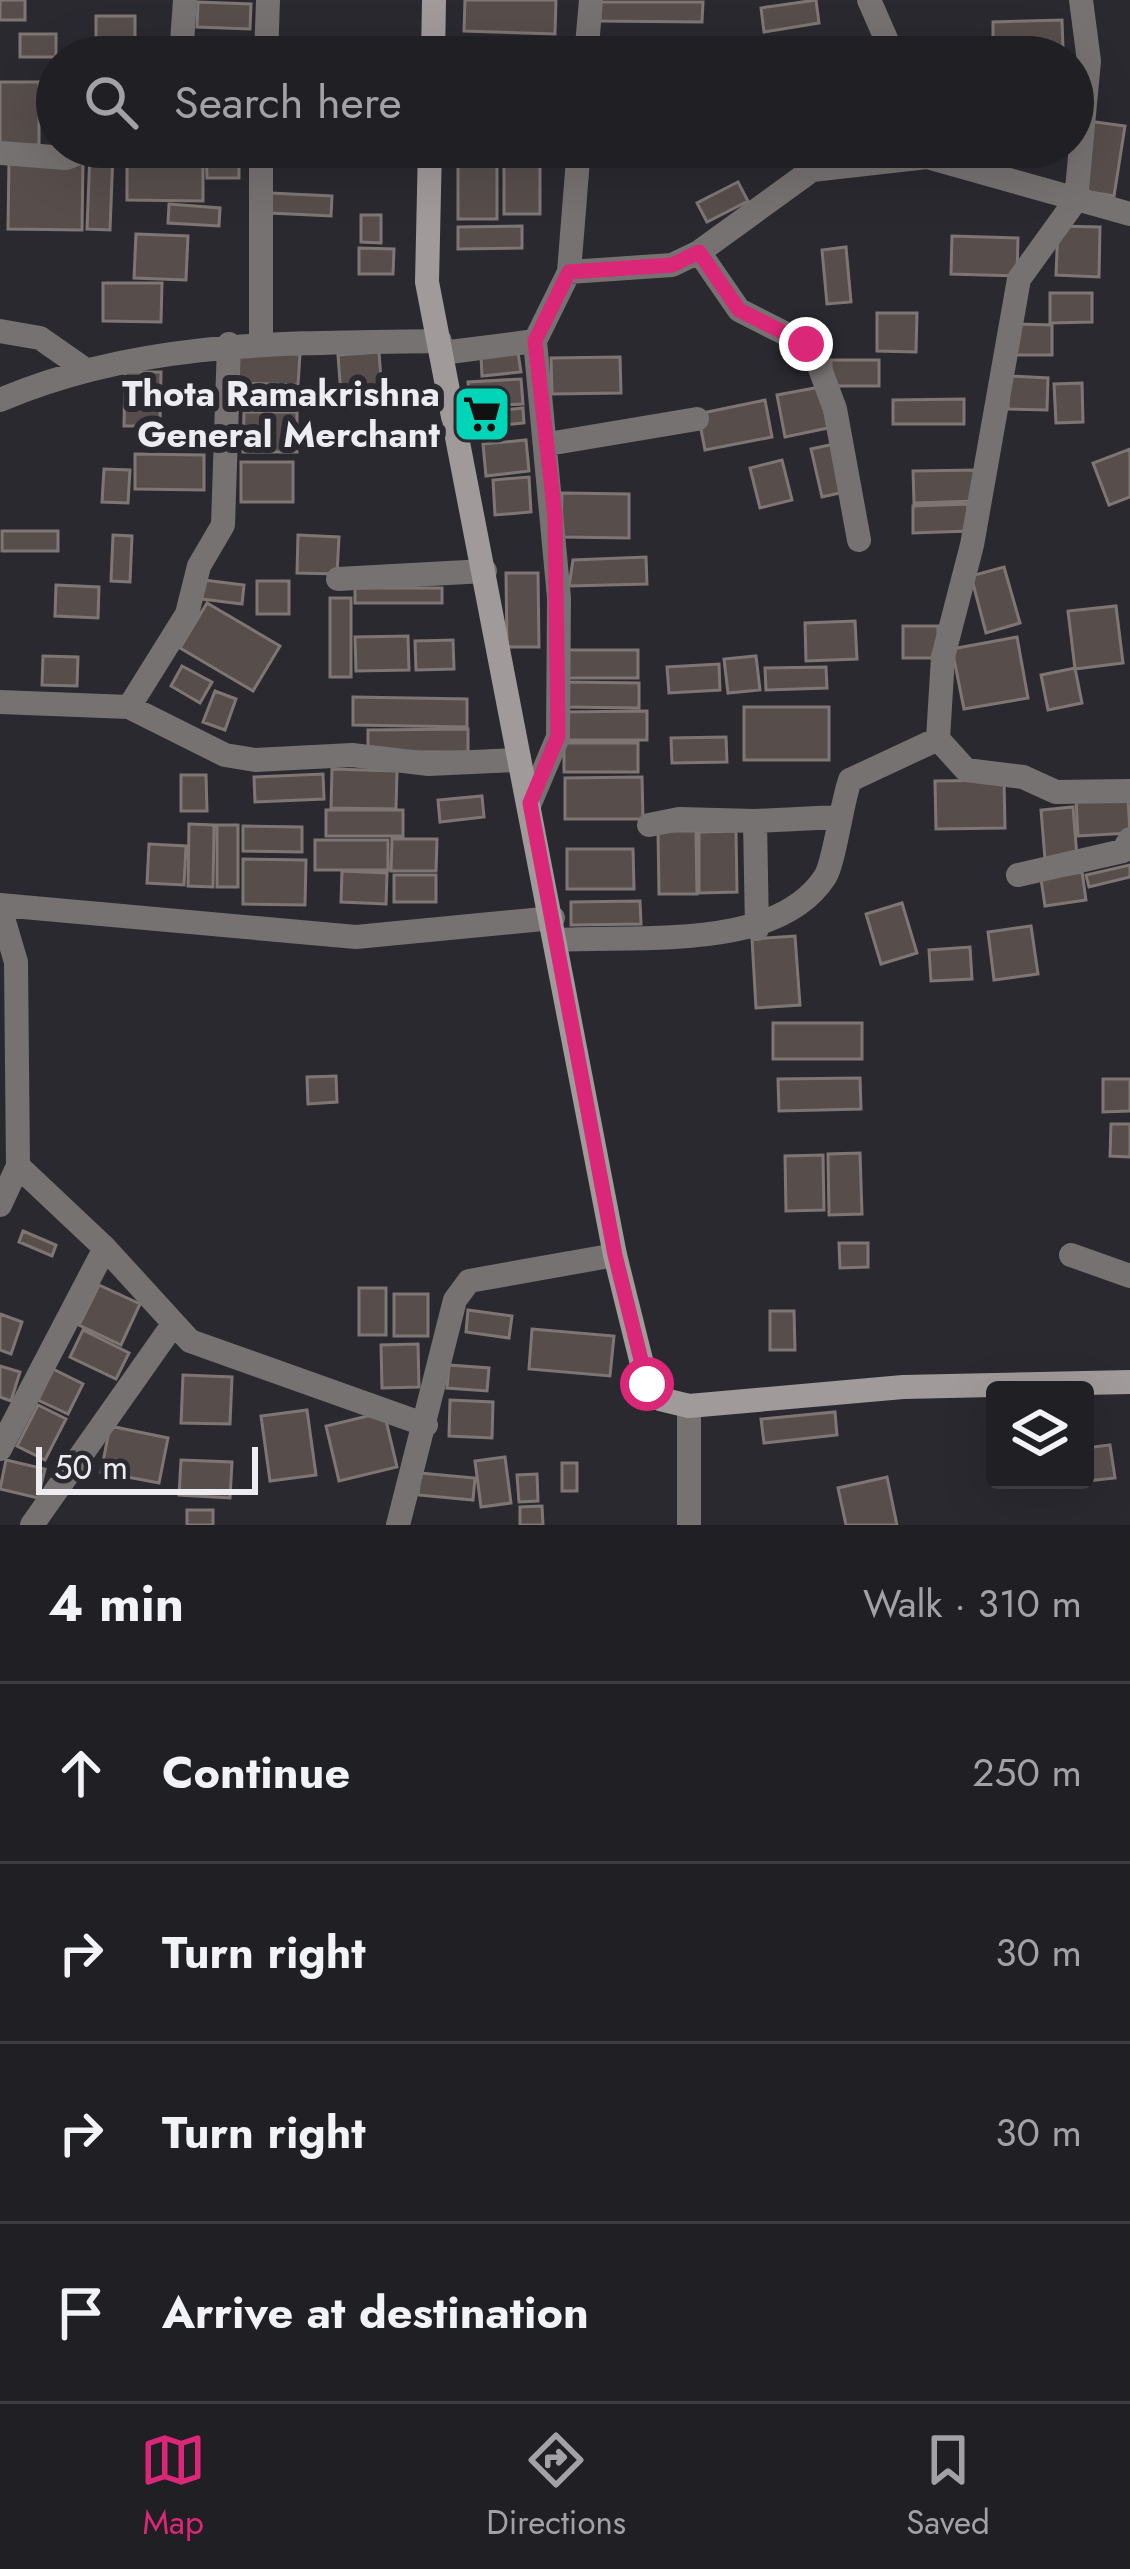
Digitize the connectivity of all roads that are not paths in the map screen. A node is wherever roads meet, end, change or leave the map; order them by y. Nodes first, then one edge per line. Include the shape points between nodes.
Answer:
1 (185, 0) edge
2 (268, 0) edge
3 (434, 0) edge
4 (591, 0) edge
5 (869, 0) edge
6 (1081, 0) edge
7 (182, 36) edge
8 (267, 36) edge
9 (433, 36) edge
10 (588, 36) edge
11 (885, 36) edge
12 (1086, 36) edge
13 (0, 153) edge
14 (36, 156) edge
15 (260, 168) edge
16 (430, 168) edge
17 (577, 168) edge
18 (825, 168) edge
19 (975, 168) edge
20 (1079, 168) edge
21 (1076, 200) junction
22 (1130, 214) edge
23 (699, 252) junction
24 (569, 272) junction
25 (0, 331) edge
26 (535, 341) junction
27 (260, 343) junction
28 (229, 344) junction
29 (441, 347) junction
30 (82, 368) junction
31 (0, 400) edge
32 (697, 418) dead end
33 (548, 444) junction
34 (860, 540) dead end
35 (485, 572) junction
36 (338, 579) dead end
37 (0, 702) edge
38 (129, 707) junction
39 (938, 739) junction
40 (517, 760) junction
41 (1130, 791) edge
42 (530, 803) junction
43 (837, 817) junction
44 (755, 821) junction
45 (649, 825) dead end
46 (1130, 839) edge
47 (1018, 875) dead end
48 (0, 907) edge
49 (757, 928) junction
50 (555, 929) junction
51 (18, 1166) junction
52 (0, 1205) edge
53 (105, 1248) junction
54 (615, 1255) junction
55 (1071, 1255) dead end
56 (1130, 1276) edge
57 (172, 1326) junction
58 (1130, 1382) edge
59 (688, 1406) junction
60 (426, 1425) junction
61 (0, 1449) edge
62 (32, 1525) edge
63 (398, 1525) edge
64 (689, 1525) edge

1 - 7 street
2 - 8 street
3 - 9 street
4 - 10 street
5 - 11 street
6 - 12 street
13 - 14 street
15 - 27 street
16 - 29 street via 427,281
17 - 24 street
18 - 23 street
19 - 21 street
20 - 21 street
21 - 22 street
21 - 39 street via 1018,278 972,545 943,657
23 - 24 street via 672,265
23 - 34 street via 739,310 806,344 816,358 835,409
24 - 26 street
25 - 30 street via 40,338
26 - 29 street
26 - 33 street
27 - 28 street
27 - 29 street
28 - 30 street
28 - 38 street via 223,525 199,566 187,614
29 - 35 street
30 - 31 street
32 - 33 street
33 - 42 street via 558,736
35 - 36 street
35 - 40 street
37 - 38 street
38 - 40 street via 225,755 255,760
39 - 41 street via 967,770 1023,777 1055,792
39 - 43 street via 850,780
40 - 42 street
42 - 50 street
43 - 44 street
43 - 49 street via 827,875 790,913
44 - 45 street
44 - 49 street
46 - 47 street via 1123,851
48 - 50 street via 356,938
48 - 51 street via 16,962
49 - 50 street
50 - 54 street
51 - 52 street
51 - 53 street
53 - 57 street
53 - 61 street
54 - 59 street via 647,1384 660,1399
54 - 60 street via 469,1281 455,1300
55 - 56 street
57 - 60 street via 273,1375
57 - 62 street
58 - 59 street via 903,1387
59 - 64 street
60 - 63 street

